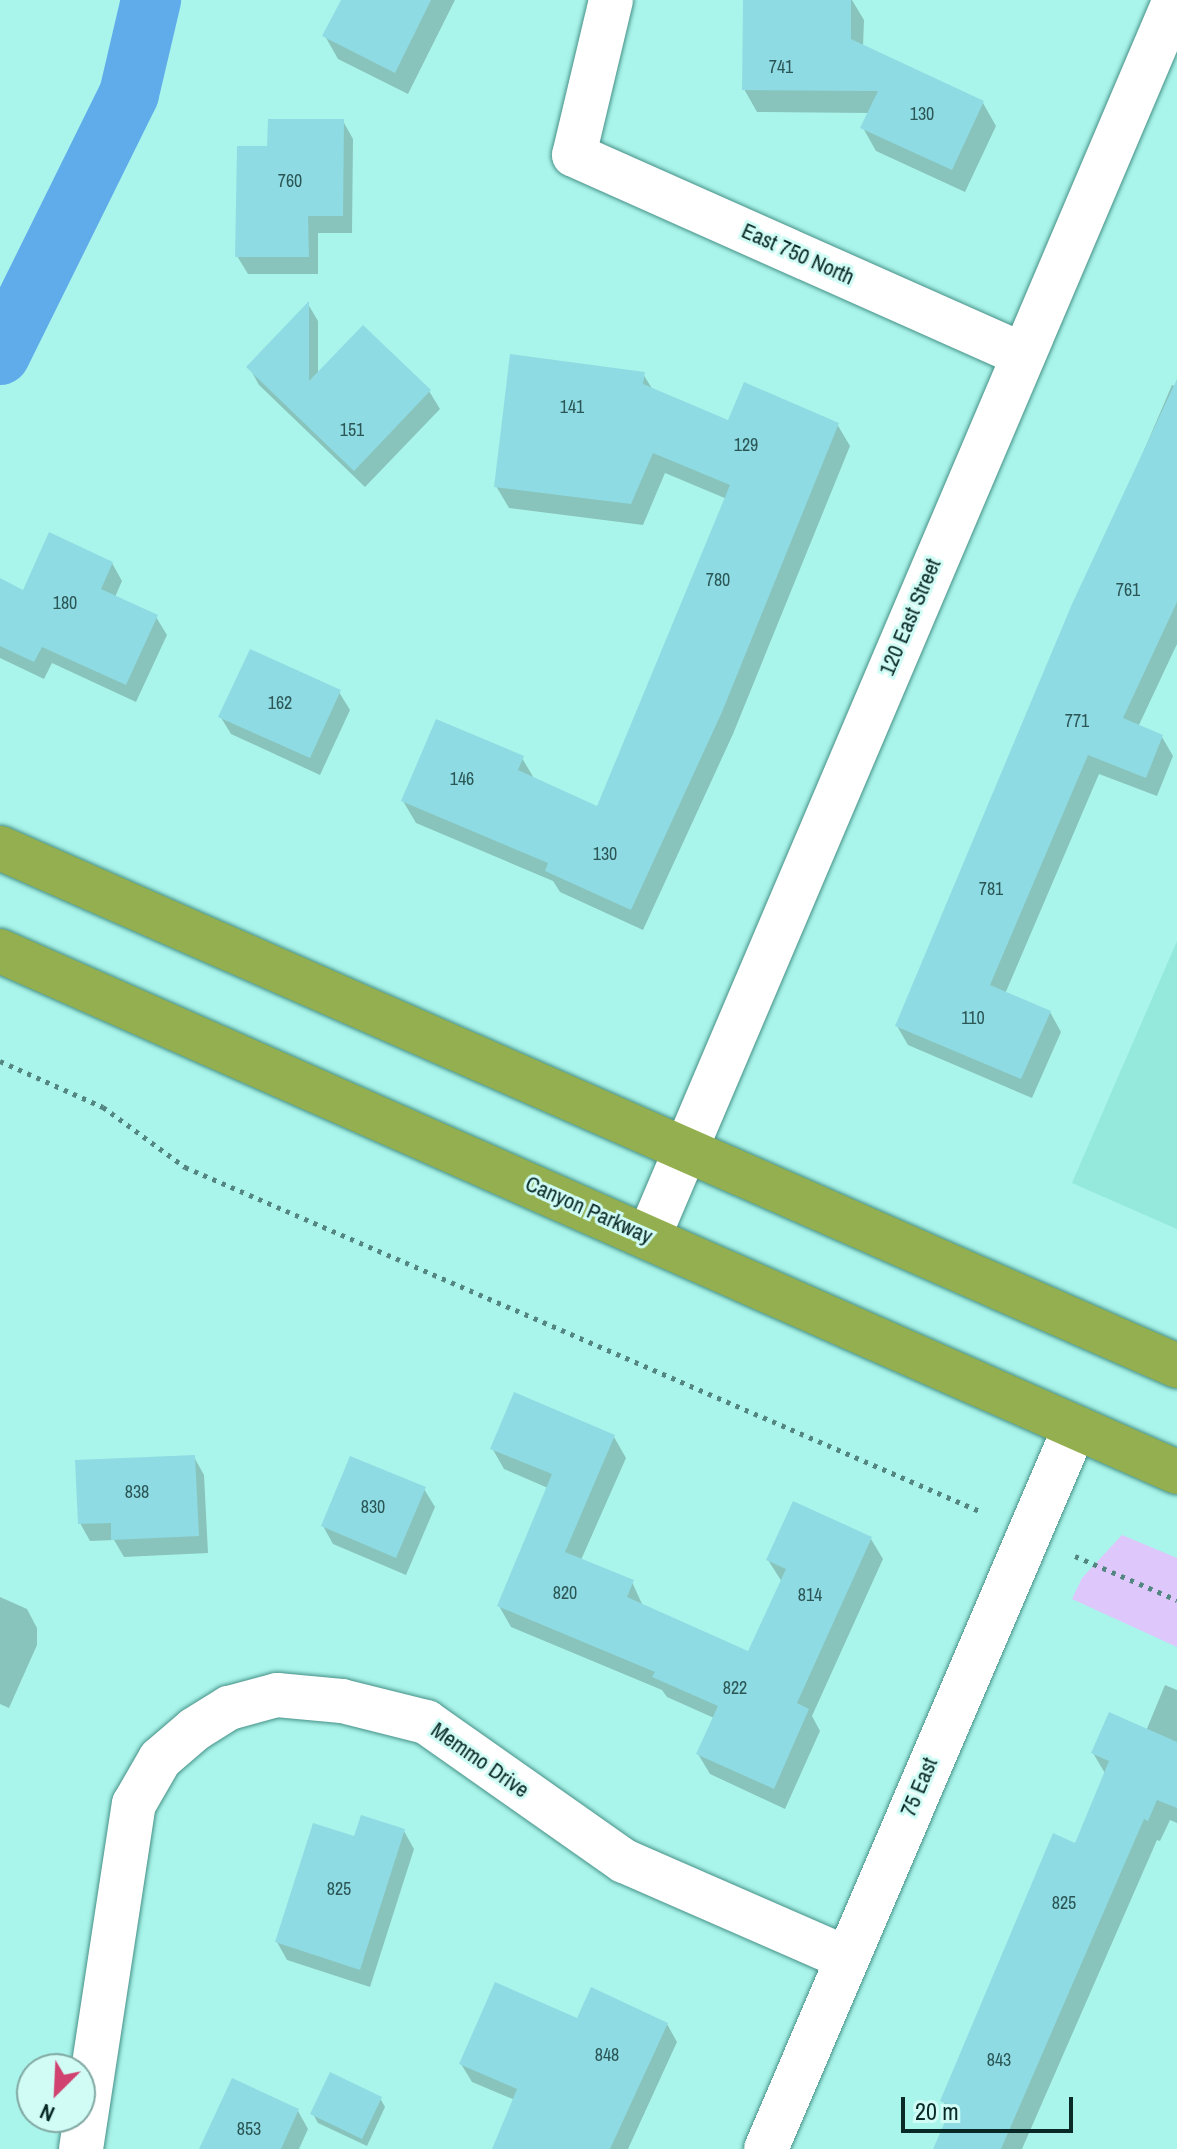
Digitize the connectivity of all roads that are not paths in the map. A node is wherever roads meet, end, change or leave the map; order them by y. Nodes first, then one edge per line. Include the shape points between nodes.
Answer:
1 (611, 0) edge
2 (1175, 0) edge
3 (1021, 354) junction
4 (0, 848) edge
5 (0, 951) edge
6 (685, 1149) junction
7 (649, 1236) junction
8 (1177, 1366) edge
9 (1075, 1427) junction
10 (1177, 1472) edge
11 (846, 1958) junction
12 (81, 2149) edge
13 (766, 2149) edge

1 - 3 street, East 750 North via 574,155
2 - 3 street, 120 East Street
3 - 6 street, 120 East Street
4 - 6 highway
5 - 7 highway, Canyon Parkway
6 - 7 street, 120 East Street
6 - 8 highway
7 - 9 highway, Canyon Parkway
9 - 10 highway, Canyon Parkway
9 - 11 street, 75 East
11 - 12 street, Memmo Drive via 624,1861 426,1722 342,1701 277,1695 229,1708 195,1729 160,1759 134,1804
11 - 13 street, 75 East

